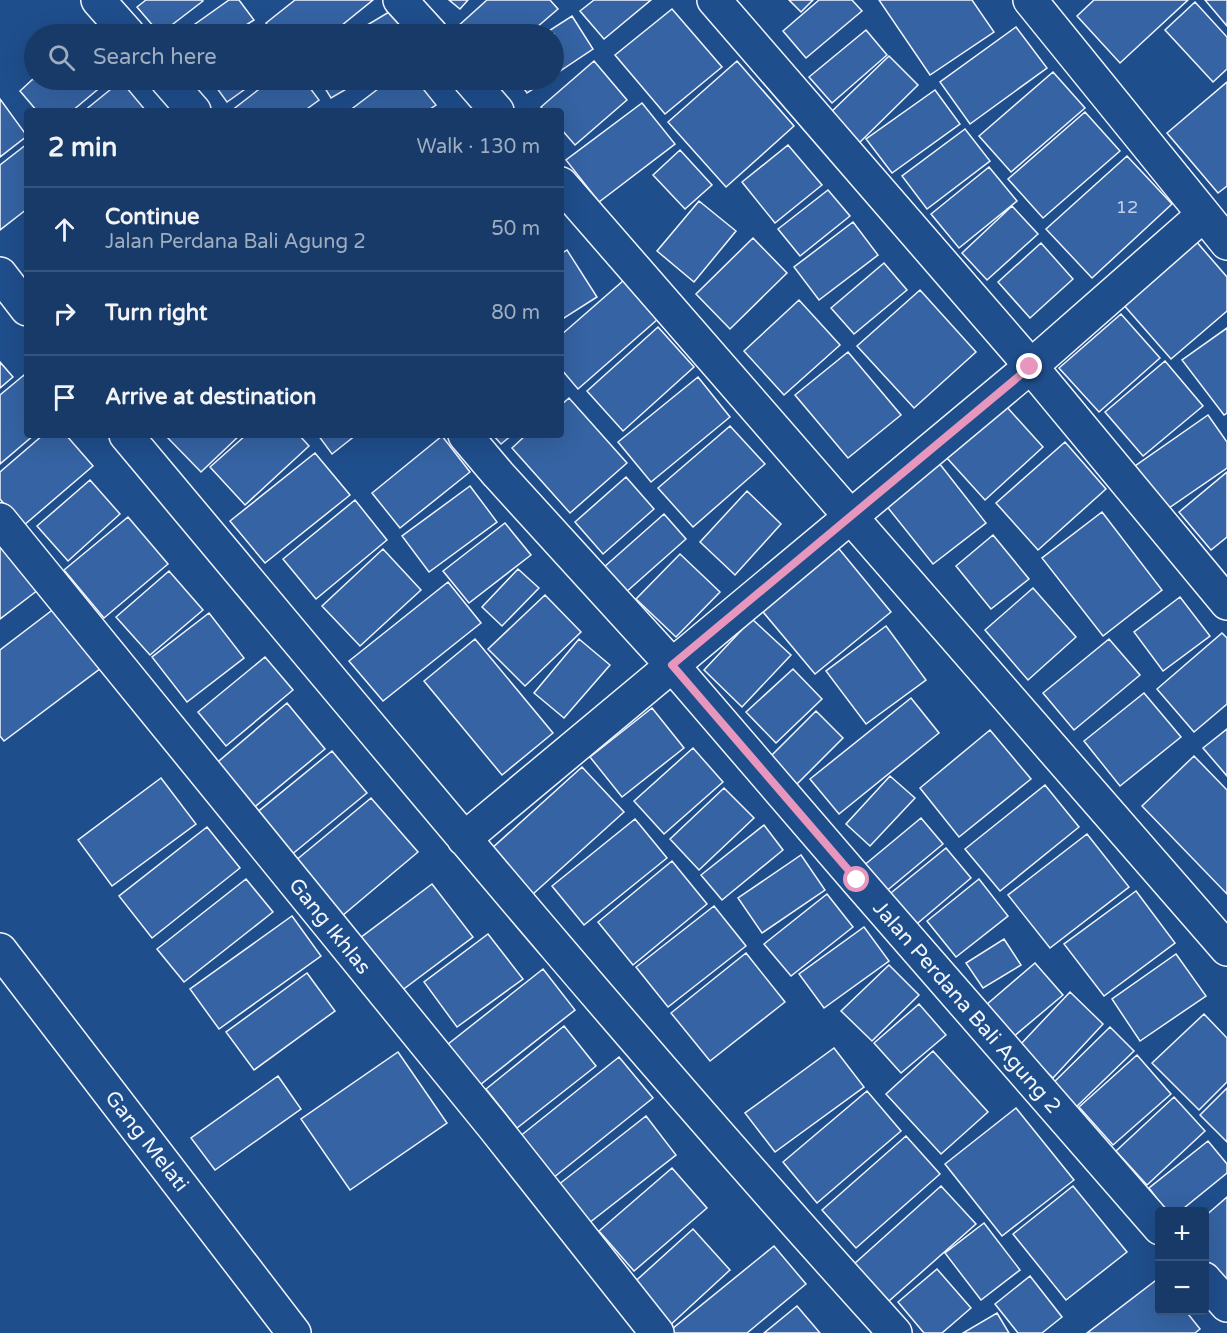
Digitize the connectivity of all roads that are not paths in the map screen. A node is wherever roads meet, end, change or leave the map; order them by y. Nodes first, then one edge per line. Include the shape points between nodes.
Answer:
1 (98, 0) edge
2 (400, 0) edge
3 (714, 0) edge
4 (1030, 0) edge
5 (119, 24) edge
6 (421, 24) edge
7 (176, 90) edge
8 (479, 90) edge
9 (191, 108) edge
10 (494, 108) edge
11 (564, 187) edge
12 (1203, 215) junction
13 (1227, 243) edge
14 (0, 274) edge
15 (24, 305) edge
16 (1030, 367) junction
17 (129, 438) edge
18 (468, 438) edge
19 (851, 516) junction
20 (0, 520) edge
21 (1227, 603) edge
22 (672, 665) junction
23 (464, 839) junction
24 (1227, 949) edge
25 (0, 950) edge
26 (1155, 1222) edge
27 (1209, 1285) edge
28 (1227, 1305) edge
29 (294, 1333) edge
30 (657, 1333) edge
31 (895, 1333) edge

1 - 5 street
2 - 6 street
3 - 16 street
4 - 12 street
7 - 9 street
8 - 10 street
11 - 19 street
12 - 13 street
12 - 16 street
14 - 15 street
16 - 19 street
16 - 21 street
17 - 23 street
18 - 22 street, Jalan Perdana Bali Agung 2
19 - 22 street
19 - 24 street
20 - 30 street, Gang Ikhlas
22 - 23 street
22 - 26 street, Jalan Perdana Bali Agung 2
23 - 31 street via 788,1215
25 - 29 street, Gang Melati
27 - 28 street

